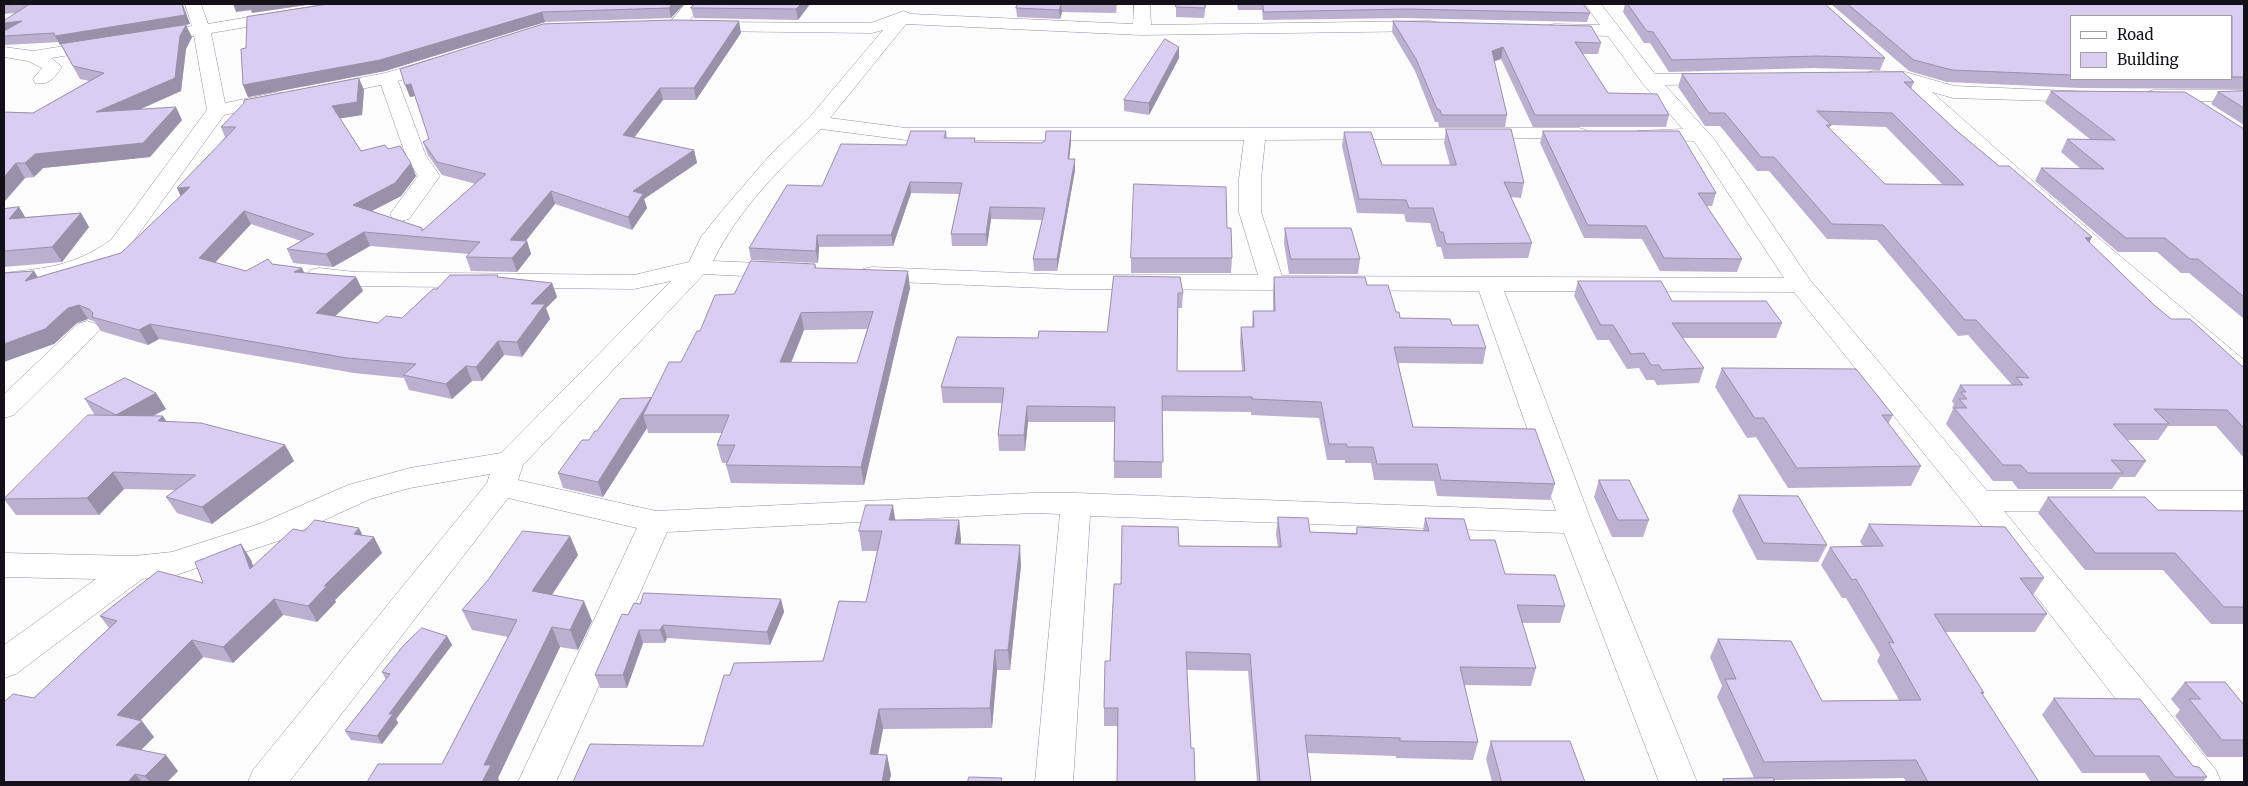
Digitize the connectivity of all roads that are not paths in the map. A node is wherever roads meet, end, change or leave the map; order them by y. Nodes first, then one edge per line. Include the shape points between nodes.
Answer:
1 (193, 4) edge
2 (354, 4) edge
3 (694, 4) edge
4 (1142, 4) edge
5 (1593, 4) edge
6 (908, 11) edge
7 (1384, 12) edge
8 (677, 25) junction
9 (1404, 25) junction
10 (658, 26) edge
11 (1444, 26) edge
12 (1534, 29) edge
13 (202, 30) junction
14 (1140, 30) junction
15 (1614, 31) junction
16 (164, 36) edge
17 (117, 43) edge
18 (4, 52) edge
19 (32, 56) junction
20 (455, 57) edge
21 (1882, 59) edge
22 (1860, 77) edge
23 (388, 78) junction
24 (1739, 78) edge
25 (1905, 78) junction
26 (42, 79) dead end
27 (1650, 80) junction
28 (312, 92) edge
29 (293, 96) edge
30 (2108, 96) edge
31 (2136, 96) edge
32 (2184, 96) junction
33 (2244, 96) edge
34 (217, 110) junction
35 (2214, 116) edge
36 (816, 122) junction
37 (1700, 135) junction
38 (1255, 136) junction
39 (401, 214) dead end
40 (698, 267) junction
41 (297, 272) edge
42 (806, 272) edge
43 (845, 273) edge
44 (4, 280) edge
45 (1272, 282) junction
46 (1801, 285) junction
47 (1489, 286) junction
48 (87, 329) dead end
49 (2244, 373) edge
50 (4, 409) edge
51 (505, 474) junction
52 (1979, 501) junction
53 (2244, 501) edge
54 (1076, 503) junction
55 (656, 522) junction
56 (1576, 523) junction
57 (4, 565) edge
58 (134, 568) junction
59 (4, 664) edge
60 (267, 782) edge
61 (537, 782) edge
62 (1054, 782) edge
63 (1678, 782) edge
64 (2202, 782) edge

1 - 13 street
2 - 13 street
3 - 8 street
4 - 14 street
5 - 15 street
6 - 8 street via 872,28
6 - 14 street
6 - 36 street
7 - 9 street via 1390,19
8 - 10 street
9 - 11 street
9 - 14 street
12 - 15 street
13 - 16 street
13 - 34 street
15 - 27 street
17 - 19 street
18 - 19 street
19 - 26 street via 53,67
20 - 23 street
21 - 25 street
22 - 25 street
23 - 28 street
23 - 39 street via 416,156 429,176
24 - 27 street
25 - 30 street via 1954,92
25 - 49 street via 2062,218
27 - 37 street
29 - 34 street
31 - 32 street
32 - 33 street
32 - 35 street
34 - 44 street via 119,245 85,267 55,275
36 - 38 street via 906,134
36 - 40 street via 777,159 724,224
37 - 38 street
37 - 46 street
38 - 45 street via 1250,212
40 - 41 street via 634,282 355,279
40 - 42 street
40 - 51 street
43 - 45 street via 1070,282
45 - 47 street
46 - 47 street
46 - 52 street
47 - 56 street
48 - 50 street
51 - 55 street
51 - 58 street via 410,478 359,492 270,532 173,564
51 - 60 street
52 - 53 street
52 - 64 street
54 - 55 street
54 - 56 street
54 - 62 street
55 - 61 street
56 - 63 street
57 - 58 street
58 - 59 street

